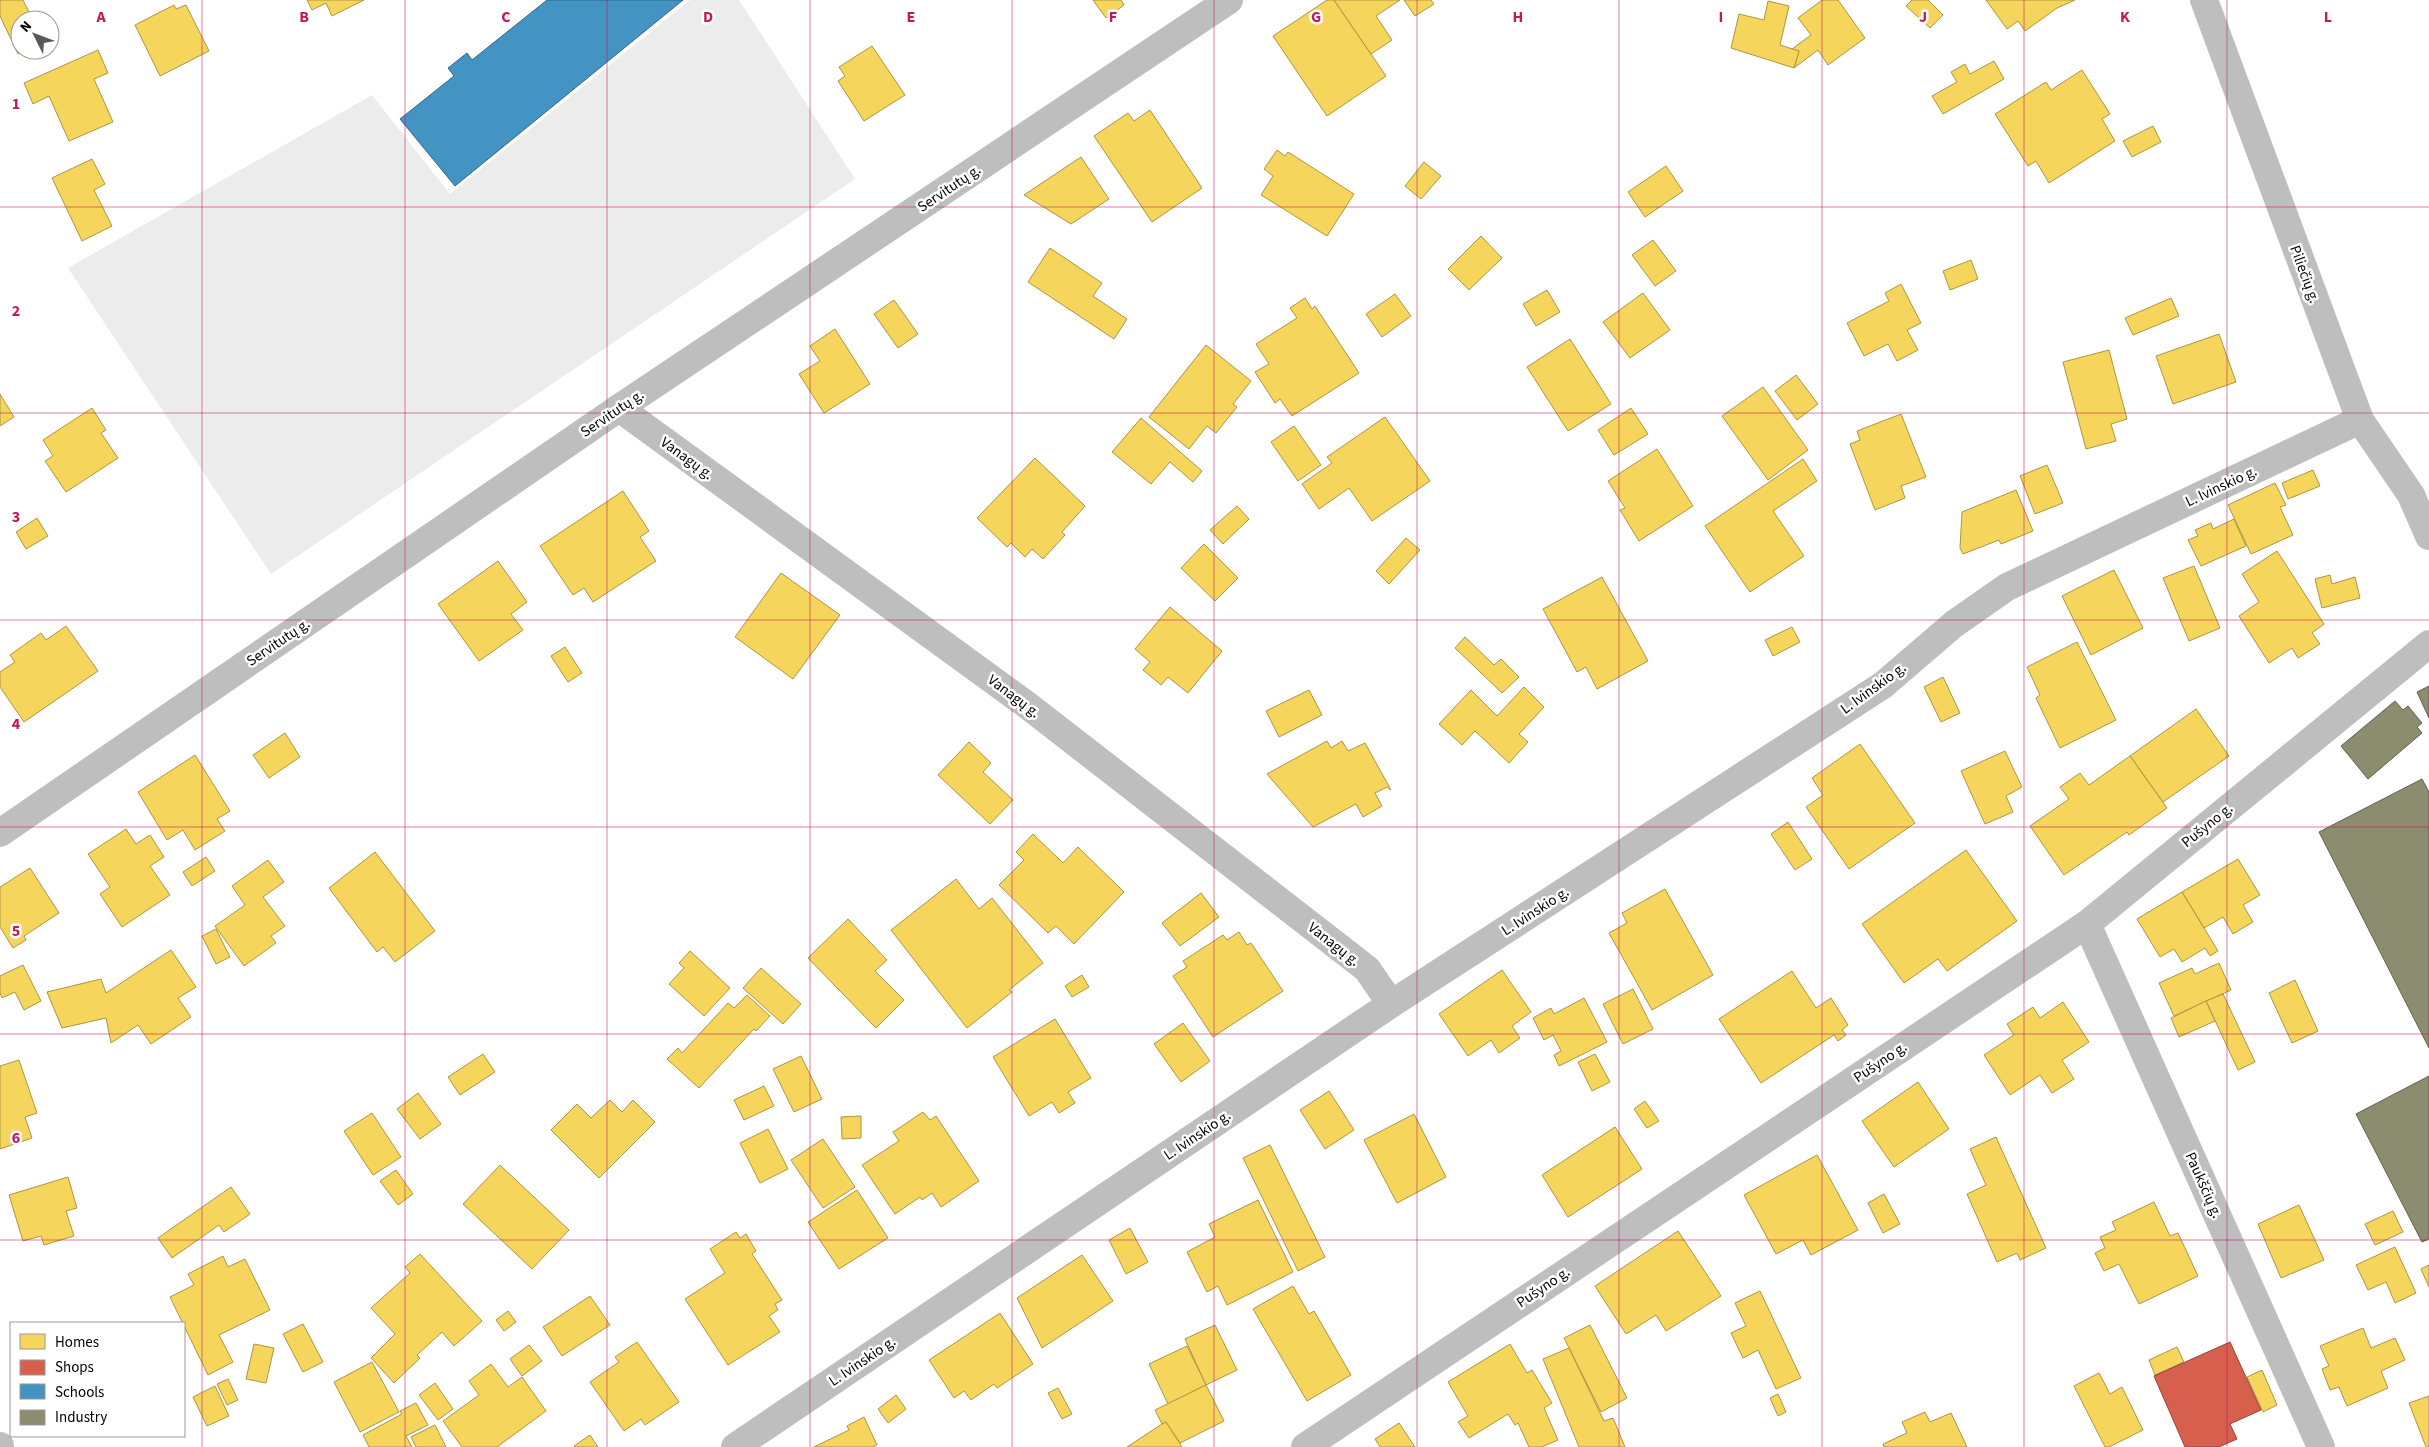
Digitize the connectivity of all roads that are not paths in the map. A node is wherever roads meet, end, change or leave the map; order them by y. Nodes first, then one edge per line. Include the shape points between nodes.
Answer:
1 (1229, 0) edge
2 (2204, 0) edge
3 (619, 408) junction
4 (2360, 420) junction
5 (2429, 536) edge
6 (2429, 644) edge
7 (0, 833) edge
8 (2087, 924) junction
9 (1392, 1004) junction
10 (734, 1447) edge
11 (1305, 1447) edge
12 (2320, 1447) edge

1 - 3 street, Servitutų g.
2 - 4 street, Piliečių g.
3 - 7 street, Servitutų g.
3 - 9 street, Vanagų g. via 1035,712 1367,969
4 - 5 street, Piliečių g. via 2411,495
4 - 9 street, L. Ivinskio g. via 2007,587 1954,624 1884,684
6 - 8 street, Pušyno g.
8 - 11 street, Pušyno g.
8 - 12 street, Paukščių g.
9 - 10 street, L. Ivinskio g.

